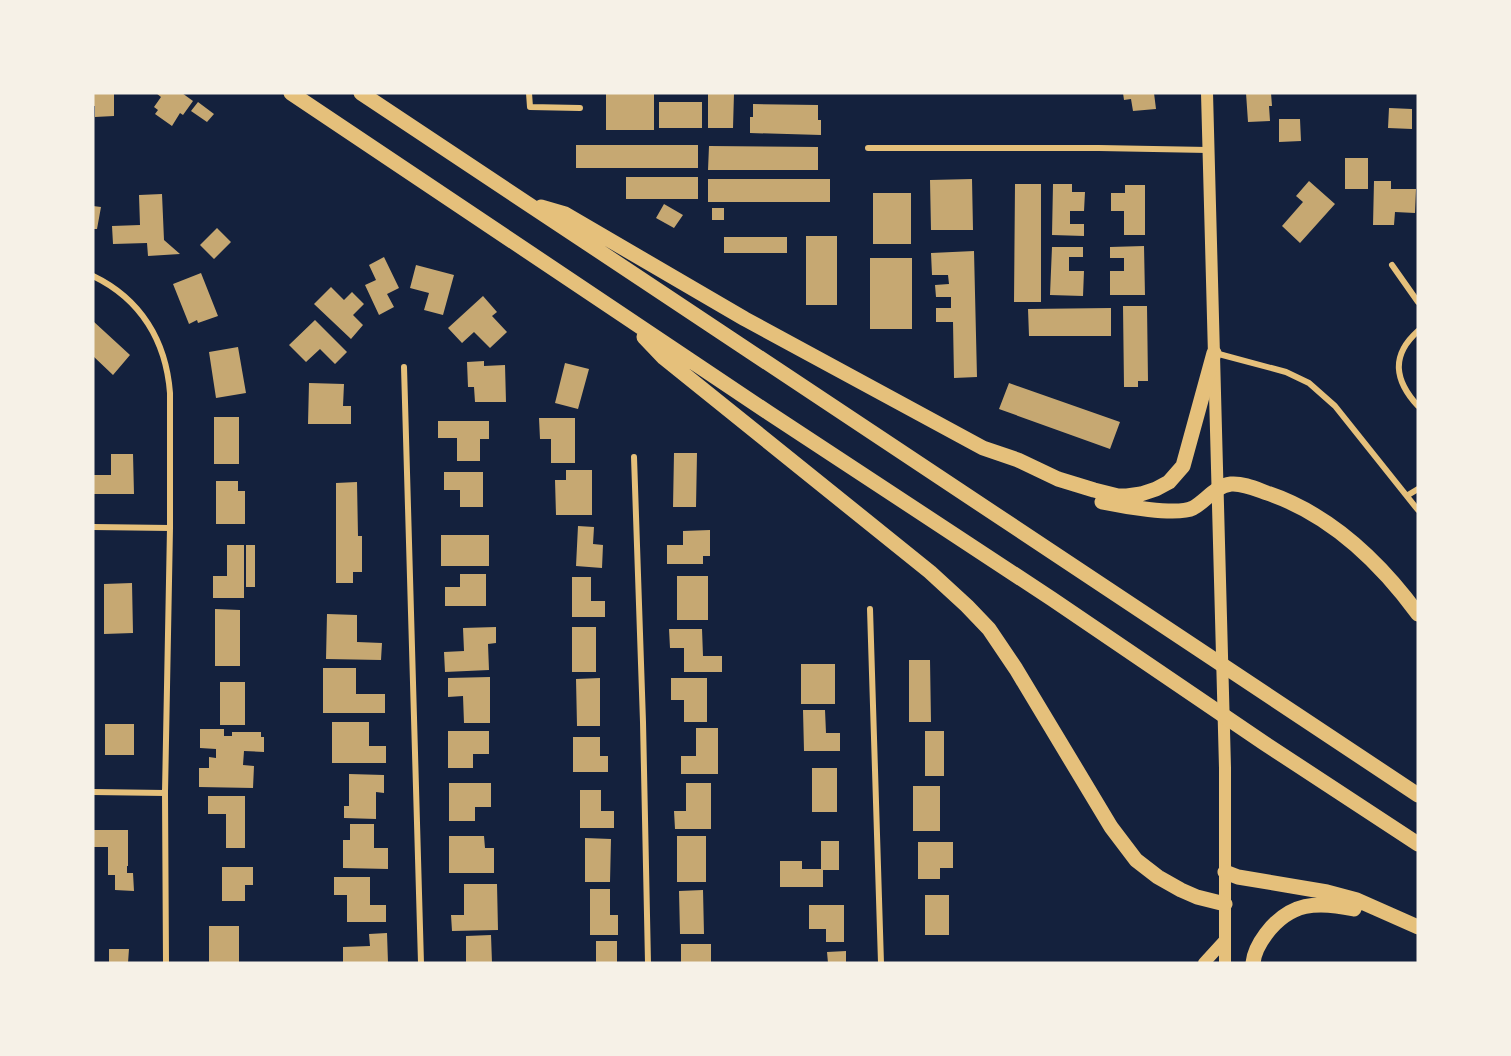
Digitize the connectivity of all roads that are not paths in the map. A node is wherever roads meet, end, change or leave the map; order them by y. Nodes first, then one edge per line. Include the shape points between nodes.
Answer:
1 (291, 93) edge
2 (361, 93) edge
3 (529, 93) edge
4 (1207, 93) edge
5 (580, 108) dead end
6 (868, 147) dead end
7 (1208, 150) junction
8 (525, 202) junction
9 (1392, 265) dead end
10 (93, 276) edge
11 (1418, 302) edge
12 (623, 315) junction
13 (1418, 331) edge
14 (1214, 353) junction
15 (404, 367) dead end
16 (1418, 406) edge
17 (983, 448) junction
18 (634, 457) dead end
19 (1217, 489) junction
20 (1418, 489) edge
21 (1408, 495) junction
22 (1418, 510) edge
23 (93, 527) edge
24 (170, 528) junction
25 (870, 609) dead end
26 (1418, 614) edge
27 (93, 792) edge
28 (165, 793) junction
29 (1418, 795) edge
30 (1418, 844) edge
31 (1225, 872) junction
32 (1225, 904) junction
33 (1403, 919) junction
34 (1418, 927) edge
35 (1225, 940) junction
36 (166, 963) edge
37 (420, 963) edge
38 (648, 963) edge
39 (881, 963) edge
40 (1204, 963) edge
41 (1225, 963) edge
42 (1253, 963) edge

1 - 12 highway
2 - 8 highway
3 - 5 street via 530,107
4 - 7 main road
6 - 7 street
7 - 14 main road
8 - 17 highway via 565,214 745,319
8 - 29 highway
9 - 11 street
10 - 24 street via 132,303 158,341 170,393
12 - 30 highway
12 - 32 highway via 664,358 968,606 1016,669 1111,827 1136,860 1181,890
13 - 16 street via 1399,358 1399,368 1407,393
14 - 17 highway via 1183,466 1169,482 1156,489 1118,496 1058,479
14 - 19 main road
14 - 21 street via 1309,382 1335,406
15 - 37 street
17 - 19 highway via 1015,469 1058,488 1124,506 1187,510
18 - 38 street
19 - 26 highway via 1238,484 1299,505 1325,521 1385,572
19 - 31 main road
20 - 21 street
21 - 22 street
23 - 24 street
24 - 28 street
25 - 39 street
27 - 28 street
28 - 36 street
31 - 32 main road
31 - 33 highway via 1238,878 1357,900
32 - 35 main road
33 - 34 highway
33 - 42 highway via 1336,905 1299,907 1273,925 1257,948
35 - 40 main road
35 - 41 main road

